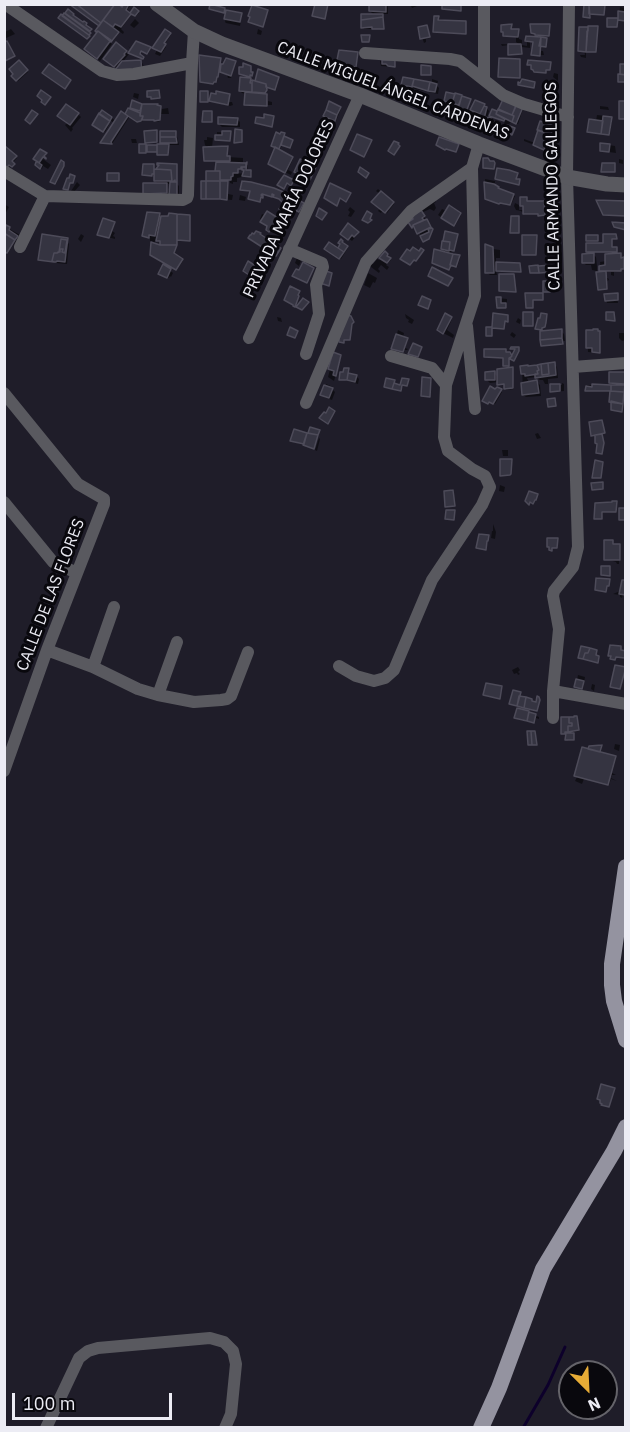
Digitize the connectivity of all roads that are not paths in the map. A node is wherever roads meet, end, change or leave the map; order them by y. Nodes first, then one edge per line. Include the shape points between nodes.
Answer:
1 (5, 4) edge
2 (157, 4) edge
3 (484, 4) edge
4 (569, 4) edge
5 (195, 31) junction
6 (365, 53) dead end
7 (192, 63) junction
8 (484, 79) junction
9 (360, 95) junction
10 (568, 117) junction
11 (479, 144) junction
12 (472, 168) junction
13 (4, 171) edge
14 (567, 177) junction
15 (626, 185) edge
16 (45, 196) junction
17 (20, 247) dead end
18 (289, 249) junction
19 (467, 322) junction
20 (249, 338) dead end
21 (306, 354) dead end
22 (391, 356) dead end
23 (626, 363) edge
24 (573, 367) junction
25 (446, 385) junction
26 (4, 393) edge
27 (306, 403) dead end
28 (475, 409) dead end
29 (4, 502) edge
30 (77, 573) junction
31 (114, 607) dead end
32 (177, 642) dead end
33 (47, 650) junction
34 (248, 651) dead end
35 (339, 666) dead end
36 (93, 668) junction
37 (553, 691) junction
38 (158, 695) junction
39 (626, 704) edge
40 (553, 718) dead end
41 (4, 771) edge
42 (626, 867) edge
43 (626, 1040) edge
44 (626, 1127) edge
45 (46, 1428) edge
46 (225, 1428) edge
47 (481, 1428) edge

1 - 7 street via 102,70 117,75
2 - 5 street, CALLE MIGUEL ÁNGEL CÁRDENAS
3 - 8 street
4 - 10 street, CALLE ARMANDO GALLEGOS
5 - 7 street
5 - 9 street, CALLE MIGUEL ÁNGEL CÁRDENAS
6 - 8 street via 450,59
7 - 16 street via 187,198
8 - 10 street via 503,95
9 - 11 street, CALLE MIGUEL ÁNGEL CÁRDENAS
9 - 18 street, PRIVADA MARÍA DOLORES
10 - 14 street, CALLE ARMANDO GALLEGOS
11 - 12 street
11 - 14 street, CALLE MIGUEL ÁNGEL CÁRDENAS
12 - 19 street via 476,296
12 - 27 street via 411,211 366,262
13 - 16 street
14 - 15 street, CALLE MIGUEL ÁNGEL CÁRDENAS
14 - 24 street, CALLE ARMANDO GALLEGOS
16 - 17 street
18 - 20 street, PRIVADA MARÍA DOLORES
18 - 21 street via 324,267 316,285 319,314
19 - 25 street
19 - 28 street
22 - 25 street via 432,368
23 - 24 street
24 - 37 street, CALLE ARMANDO GALLEGOS via 578,547 573,567 553,596 559,629
25 - 35 street via 444,437 448,452 485,476 490,487 432,580 394,670 374,681
26 - 30 street, CALLE DE LAS FLORES via 78,484 104,499
29 - 30 street via 53,562
30 - 33 street, CALLE DE LAS FLORES
31 - 36 street
32 - 38 street
33 - 36 street
33 - 41 street, CALLE DE LAS FLORES
34 - 38 street via 227,699 194,702
36 - 38 street
37 - 39 street
37 - 40 street, CALLE ARMANDO GALLEGOS
42 - 43 main road via 612,964 614,1001
44 - 47 main road via 543,1269
45 - 46 street via 79,1358 88,1351 210,1338 224,1342 233,1351 236,1364 231,1414

